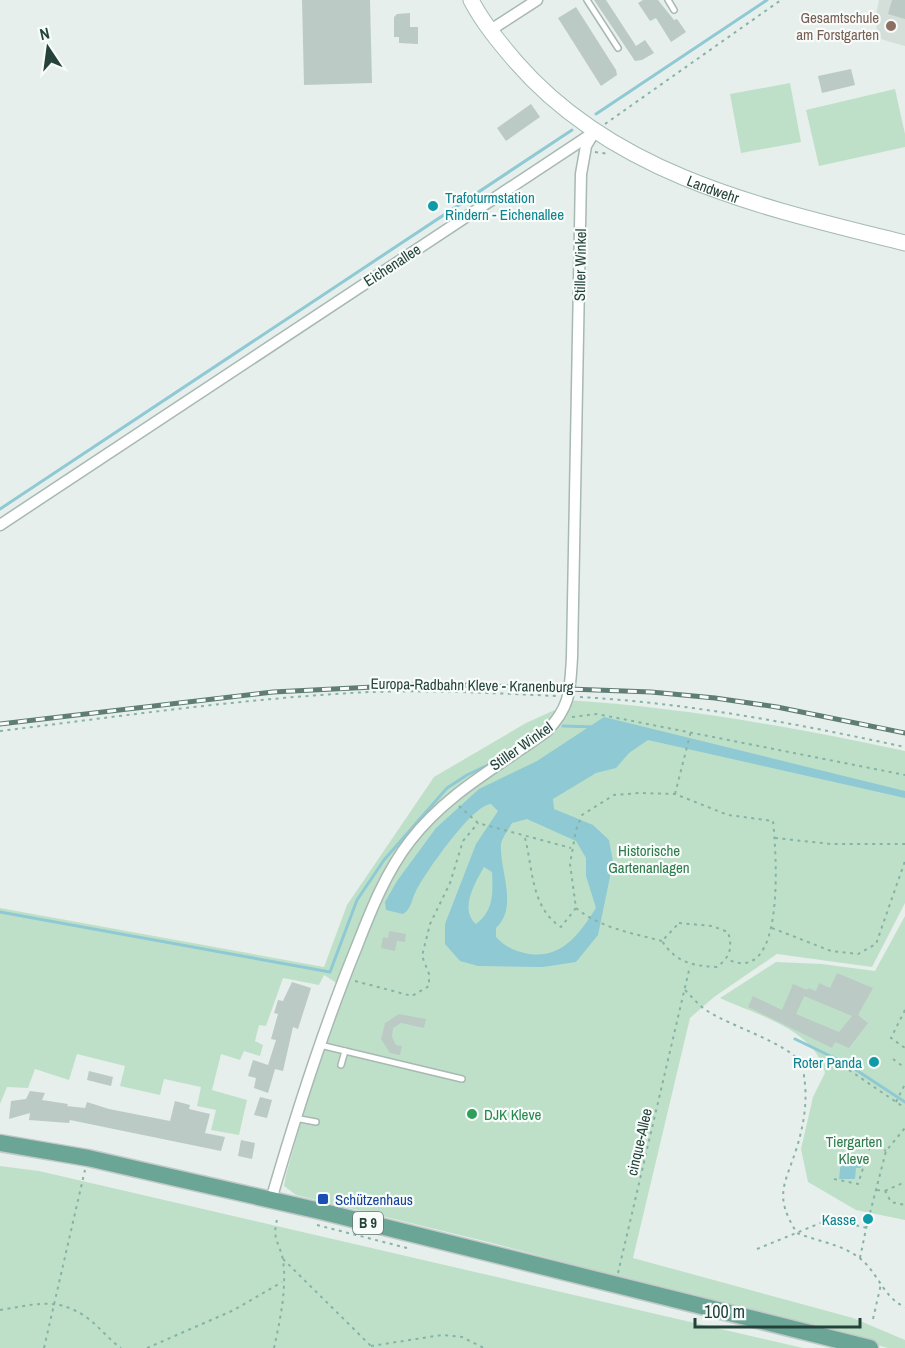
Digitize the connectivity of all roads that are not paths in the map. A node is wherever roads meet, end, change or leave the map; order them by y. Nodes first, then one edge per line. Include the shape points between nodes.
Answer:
1 (471, 0) edge
2 (537, 0) edge
3 (588, 0) edge
4 (668, 0) edge
5 (674, 10) dead end
6 (489, 31) junction
7 (618, 48) dead end
8 (599, 128) junction
9 (905, 243) edge
10 (0, 525) edge
11 (318, 1045) junction
12 (345, 1051) junction
13 (341, 1065) dead end
14 (462, 1079) dead end
15 (295, 1118) junction
16 (316, 1122) dead end
17 (0, 1143) edge
18 (275, 1207) junction
19 (870, 1348) edge

1 - 6 main road, Landwehr
2 - 6 street
3 - 7 lane
4 - 5 lane
6 - 8 main road, Landwehr via 541,90
8 - 9 main road, Landwehr via 616,146 707,189
8 - 10 street, Eichenallee
8 - 11 street, Stiller Winkel via 586,146 581,174 570,696 560,718 547,731 453,796 410,841 375,900
11 - 12 lane
11 - 15 street, Stiller Winkel
12 - 13 lane
12 - 14 lane
15 - 16 lane
15 - 18 street, Stiller Winkel
17 - 18 main road, B 9 via 88,1158
18 - 19 main road, B 9 via 616,1284

